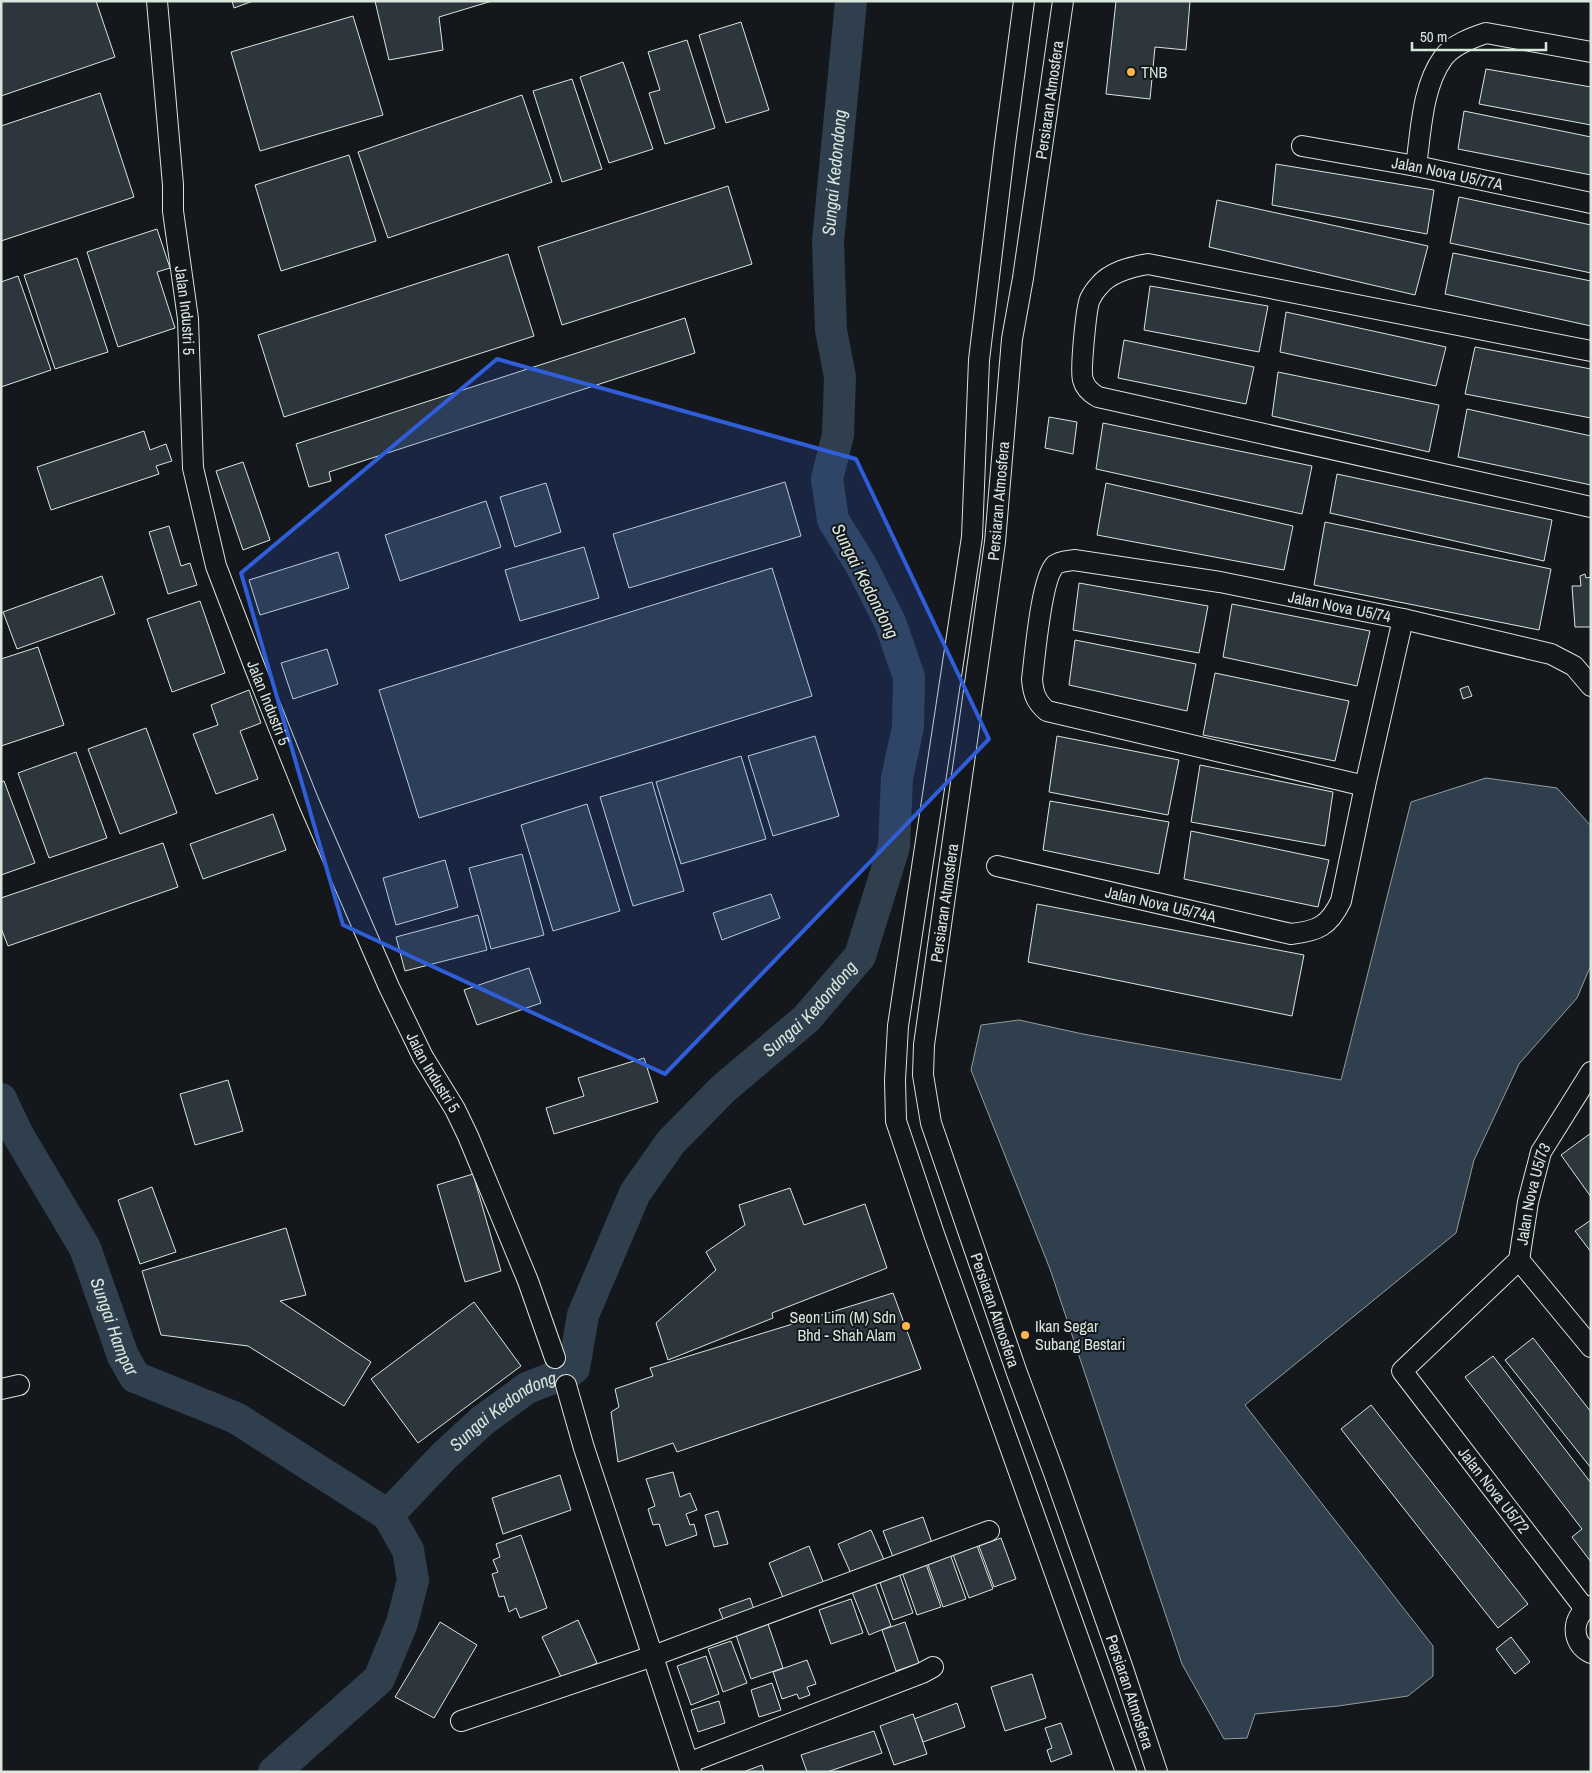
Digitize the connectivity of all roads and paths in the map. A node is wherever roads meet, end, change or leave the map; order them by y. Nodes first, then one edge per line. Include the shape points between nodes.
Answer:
1 (157, 1) edge
2 (1024, 1) edge
3 (1063, 1) edge
4 (1591, 52) edge
5 (1302, 146) dead end
6 (1416, 166) junction
7 (1591, 203) edge
8 (1591, 351) edge
9 (1591, 507) edge
10 (1403, 619) junction
11 (1591, 686) edge
12 (1365, 786) junction
13 (997, 866) dead end
14 (1591, 1072) edge
15 (1519, 1260) junction
16 (1591, 1347) edge
17 (555, 1358) dead end
18 (1402, 1371) joint
19 (566, 1385) dead end
20 (989, 1531) dead end
21 (1588, 1608) edge
22 (1591, 1653) edge
23 (653, 1656) junction
24 (933, 1667) dead end
25 (461, 1721) dead end
26 (690, 1768) edge
27 (1126, 1772) edge
28 (1157, 1772) edge

1 - 17 street, Jalan Industri 5 via 173,211 188,319 193,468 216,566 309,803 389,987 423,1057 468,1136 528,1282
2 - 27 street, Persiaran Atmosfera via 979,360 972,537 898,1026 894,1080 896,1122
3 - 28 street, Persiaran Atmosfera via 1012,339 995,542 924,1045 923,1075 931,1123
4 - 6 street via 1486,33 1452,50 1433,76
5 - 6 street, Jalan Nova U5/77A
6 - 7 street, Jalan Nova U5/77A
8 - 9 street via 1148,264 1116,273 1100,285 1090,300 1081,370 1089,391 1111,401
10 - 11 street, Jalan Nova U5/74 via 1551,654 1574,666
10 - 12 street
10 - 12 street, Jalan Nova U5/74 via 1220,582 1074,560 1056,564 1044,593 1032,679 1036,698 1047,711
12 - 13 street, Jalan Nova U5/74A via 1341,901 1333,917 1306,933 1291,934
14 - 15 street, Jalan Nova U5/73 via 1541,1152 1528,1202
15 - 16 street
15 - 18 street, Jalan Nova U5/73
18 - 21 street, Jalan Nova U5/72
19 - 23 street
20 - 23 street
21 - 22 street via 1579,1615 1575,1631 1581,1646
23 - 25 street
23 - 26 street
24 - 26 street

